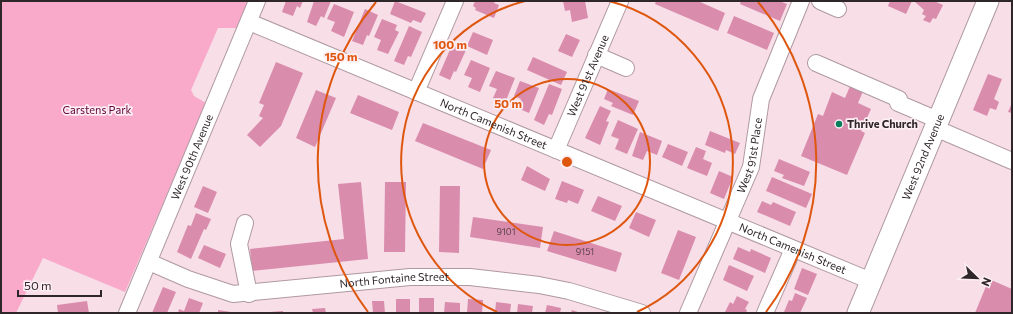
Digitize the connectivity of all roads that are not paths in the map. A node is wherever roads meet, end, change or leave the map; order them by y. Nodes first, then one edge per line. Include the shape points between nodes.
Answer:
1 (257, 1) edge
2 (455, 1) edge
3 (620, 1) edge
4 (801, 1) edge
5 (820, 1) edge
6 (988, 1) edge
7 (838, 9) dead end
8 (248, 22) junction
9 (596, 55) junction
10 (816, 63) dead end
11 (626, 68) dead end
12 (416, 92) junction
13 (937, 124) junction
14 (556, 150) junction
15 (1012, 161) edge
16 (728, 222) junction
17 (245, 223) dead end
18 (793, 249) junction
19 (149, 262) junction
20 (871, 281) junction
21 (249, 294) junction
22 (689, 310) edge
23 (127, 313) edge
24 (642, 313) edge
25 (765, 313) edge
26 (858, 313) edge

1 - 8 street, West 90th Avenue
2 - 12 street
3 - 9 street, West 91st Avenue
4 - 16 street, West 91st Place via 761,99 754,158
5 - 7 street
6 - 13 main road, West 92nd Avenue
8 - 12 street, North Camenish Street
8 - 19 street, West 90th Avenue
9 - 11 street
9 - 14 street, West 91st Avenue
10 - 13 street via 898,101
12 - 14 street, North Camenish Street
13 - 15 street
13 - 20 main road, West 92nd Avenue
14 - 16 street, North Camenish Street
16 - 18 street, North Camenish Street
16 - 22 street, West 91st Place
17 - 21 street via 240,244
18 - 20 street, North Camenish Street
18 - 25 street
19 - 21 street, North Fontaine Street via 221,291
19 - 23 street, West 90th Avenue
20 - 26 main road, West 92nd Avenue
21 - 24 street, North Fontaine Street via 410,276 470,277 569,291

